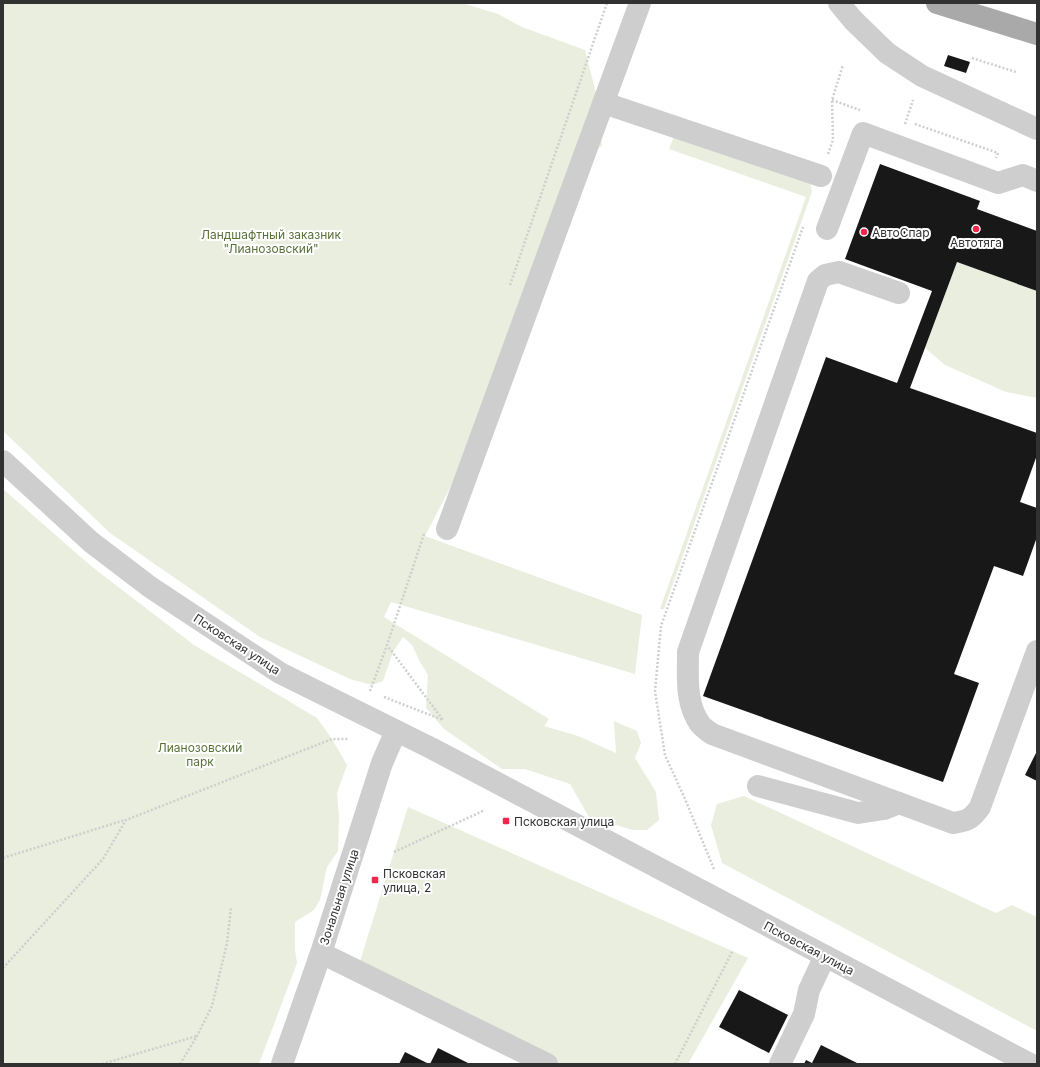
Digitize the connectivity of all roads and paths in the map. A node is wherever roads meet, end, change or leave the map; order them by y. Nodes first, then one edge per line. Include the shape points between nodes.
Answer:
1 (640, 3) edge
2 (839, 3) edge
3 (937, 3) edge
4 (1037, 34) edge
5 (972, 58) dead end
6 (1016, 72) dead end
7 (832, 100) dead end
8 (914, 100) dead end
9 (604, 103) junction
10 (842, 104) dead end
11 (905, 125) dead end
12 (1037, 129) edge
13 (821, 176) dead end
14 (1037, 181) edge
15 (827, 229) dead end
16 (899, 292) dead end
17 (3, 461) edge
18 (447, 529) dead end
19 (394, 623) dead end
20 (386, 645) junction
21 (1037, 651) edge
22 (396, 731) junction
23 (349, 739) dead end
24 (758, 786) dead end
25 (899, 803) junction
26 (485, 810) dead end
27 (126, 820) junction
28 (394, 852) dead end
29 (3, 858) edge
30 (231, 908) dead end
31 (732, 950) dead end
32 (321, 953) junction
33 (825, 956) junction
34 (3, 968) edge
35 (197, 1036) junction
36 (1023, 1062) edge
37 (102, 1064) edge
38 (180, 1064) edge
39 (282, 1064) edge
40 (547, 1064) edge
41 (675, 1064) edge
42 (780, 1064) edge

1 - 9 street
2 - 12 street via 852,20 887,53 922,76
3 - 4 main road
5 - 6 path
7 - 10 path
8 - 11 path
9 - 13 street
9 - 18 street
14 - 15 street via 1023,175 998,183 863,133
16 - 25 street via 839,272 825,275 818,281 688,652 687,685 692,708 700,724 712,734
17 - 22 street, Псковская улица via 91,542 150,587 280,673
19 - 20 path
20 - 20 path via 396,657 443,720 370,691
21 - 25 street via 980,807 975,814 965,821 953,823
22 - 32 street, Зональная улица via 382,763
22 - 33 street, Псковская улица
23 - 27 path via 332,738
24 - 25 street via 858,813 884,809
26 - 28 path
27 - 29 path
27 - 34 path via 103,859
30 - 35 path via 227,943 212,1006
31 - 41 path
32 - 39 street, Зональная улица
32 - 40 street
33 - 36 street, Псковская улица
33 - 42 street via 809,990 804,1014
35 - 37 path
35 - 38 path

